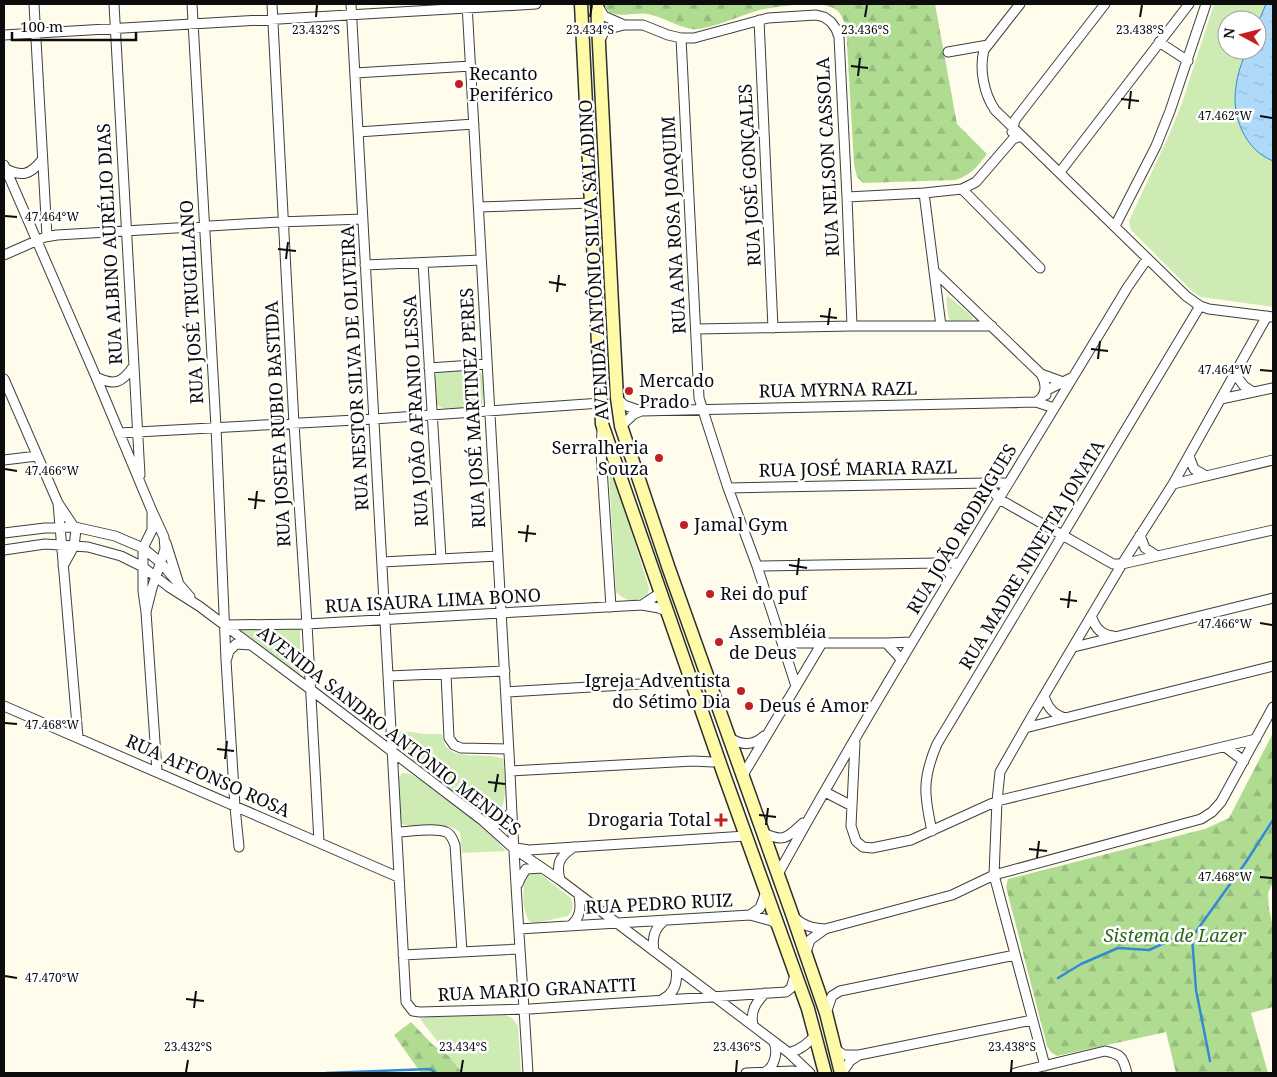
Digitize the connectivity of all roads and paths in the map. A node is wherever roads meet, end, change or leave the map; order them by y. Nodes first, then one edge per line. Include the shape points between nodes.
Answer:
1 (34, 4) edge
2 (114, 4) edge
3 (192, 4) edge
4 (272, 4) edge
5 (351, 4) edge
6 (536, 4) edge
7 (581, 4) edge
8 (597, 4) edge
9 (1009, 4) edge
10 (1020, 4) edge
11 (1105, 4) edge
12 (1189, 4) edge
13 (1206, 4) edge
14 (467, 6) edge
15 (410, 8) edge
16 (352, 15) junction
17 (1010, 17) junction
18 (273, 20) junction
19 (759, 20) junction
20 (193, 25) junction
21 (624, 25) junction
22 (115, 30) junction
23 (36, 34) junction
24 (4, 35) edge
25 (680, 38) junction
26 (599, 42) junction
27 (1159, 42) junction
28 (988, 45) junction
29 (965, 50) junction
30 (948, 52) dead end
31 (982, 58) junction
32 (1188, 61) junction
33 (471, 66) junction
34 (355, 73) junction
35 (474, 124) junction
36 (1012, 128) junction
37 (358, 132) junction
38 (1017, 138) junction
39 (42, 160) junction
40 (5, 167) edge
41 (1060, 172) junction
42 (962, 190) junction
43 (924, 194) junction
44 (847, 197) junction
45 (591, 203) junction
46 (478, 207) junction
47 (363, 219) junction
48 (283, 222) junction
49 (1115, 226) junction
50 (204, 227) junction
51 (126, 230) junction
52 (47, 236) junction
53 (36, 241) junction
54 (4, 255) edge
55 (1147, 259) junction
56 (481, 260) junction
57 (423, 263) junction
58 (365, 265) junction
59 (1040, 268) dead end
60 (935, 272) junction
61 (949, 285) junction
62 (937, 290) junction
63 (1200, 306) junction
64 (1270, 316) edge
65 (852, 326) junction
66 (941, 326) junction
67 (992, 326) junction
68 (773, 328) junction
69 (696, 329) junction
70 (487, 364) junction
71 (134, 367) junction
72 (429, 368) junction
73 (1041, 374) junction
74 (1235, 374) junction
75 (96, 377) junction
76 (1073, 377) junction
77 (4, 379) edge
78 (1063, 382) junction
79 (1273, 388) edge
80 (1045, 391) junction
81 (1254, 392) junction
82 (617, 398) junction
83 (1221, 399) junction
84 (1036, 402) junction
85 (601, 403) junction
86 (1050, 406) junction
87 (701, 409) junction
88 (641, 411) junction
89 (490, 412) junction
90 (432, 415) junction
91 (374, 419) junction
92 (1045, 420) junction
93 (294, 424) junction
94 (602, 424) junction
95 (621, 426) junction
96 (216, 427) junction
97 (137, 432) junction
98 (119, 433) junction
99 (128, 454) junction
100 (38, 456) junction
101 (1189, 456) junction
102 (4, 460) edge
103 (1273, 460) edge
104 (1207, 476) junction
105 (140, 482) junction
106 (988, 483) junction
107 (1008, 483) junction
108 (1173, 484) junction
109 (728, 488) junction
110 (999, 498) junction
111 (58, 503) junction
112 (152, 511) junction
113 (60, 527) junction
114 (75, 527) junction
115 (45, 528) junction
116 (1273, 530) edge
117 (4, 533) edge
118 (1140, 535) junction
119 (1063, 536) junction
120 (164, 537) junction
121 (44, 544) junction
122 (61, 545) junction
123 (74, 546) junction
124 (143, 548) junction
125 (4, 550) edge
126 (498, 556) junction
127 (1157, 556) junction
128 (441, 558) junction
129 (382, 562) junction
130 (161, 563) junction
131 (938, 563) junction
132 (960, 563) junction
133 (1122, 564) junction
134 (63, 566) junction
135 (757, 566) junction
136 (143, 567) junction
137 (669, 569) junction
138 (952, 576) junction
139 (156, 578) junction
140 (179, 583) junction
141 (169, 587) junction
142 (151, 591) junction
143 (660, 593) junction
144 (1273, 598) edge
145 (224, 599) junction
146 (642, 605) junction
147 (199, 606) junction
148 (611, 607) junction
149 (666, 611) junction
150 (146, 612) junction
151 (208, 613) junction
152 (501, 614) junction
153 (1092, 617) junction
154 (385, 620) junction
155 (307, 624) junction
156 (224, 625) junction
157 (1116, 636) junction
158 (912, 642) junction
159 (782, 643) junction
160 (822, 643) junction
161 (886, 643) junction
162 (252, 646) junction
163 (1074, 647) junction
164 (226, 660) junction
165 (902, 660) junction
166 (1271, 669) edge
167 (505, 671) junction
168 (446, 674) junction
169 (389, 676) junction
170 (691, 681) junction
171 (796, 686) junction
172 (310, 689) junction
173 (506, 692) junction
174 (1044, 696) junction
175 (4, 706) edge
176 (1273, 707) edge
177 (1065, 718) junction
178 (1025, 728) junction
179 (391, 730) junction
180 (768, 733) junction
181 (78, 737) junction
182 (374, 738) junction
183 (1256, 739) junction
184 (855, 740) junction
185 (730, 741) junction
186 (713, 743) junction
187 (1225, 748) junction
188 (509, 749) junction
189 (391, 752) junction
190 (718, 759) junction
191 (693, 760) junction
192 (1244, 761) junction
193 (703, 762) junction
194 (157, 771) junction
195 (510, 771) junction
196 (723, 772) junction
197 (743, 775) junction
198 (825, 792) junction
199 (997, 801) junction
200 (852, 806) junction
201 (234, 808) junction
202 (512, 810) junction
203 (809, 818) junction
204 (482, 820) junction
205 (932, 831) junction
206 (396, 832) junction
207 (764, 833) junction
208 (746, 836) junction
209 (319, 842) junction
210 (574, 846) junction
211 (239, 847) dead end
212 (513, 848) junction
213 (542, 868) junction
214 (778, 874) junction
215 (994, 875) junction
216 (398, 877) junction
217 (560, 880) junction
218 (517, 887) junction
219 (766, 892) junction
220 (579, 895) junction
221 (750, 915) junction
222 (792, 915) junction
223 (664, 920) junction
224 (617, 923) junction
225 (777, 925) junction
226 (570, 926) junction
227 (519, 929) junction
228 (825, 929) junction
229 (520, 948) junction
230 (654, 951) junction
231 (462, 952) junction
232 (403, 955) junction
233 (806, 955) junction
234 (1015, 955) junction
235 (676, 968) junction
236 (795, 975) junction
237 (765, 993) junction
238 (714, 996) junction
239 (663, 999) junction
240 (524, 1009) junction
241 (413, 1011) joint
242 (826, 1015) junction
243 (1032, 1020) junction
244 (753, 1025) junction
245 (816, 1034) junction
246 (774, 1042) junction
247 (835, 1049) junction
248 (789, 1053) junction
249 (859, 1055) junction
250 (1045, 1066) junction
251 (765, 1072) edge
252 (528, 1073) edge
253 (746, 1073) edge
254 (809, 1073) edge
255 (825, 1073) edge
256 (841, 1073) edge
257 (1015, 1073) edge
258 (1127, 1073) edge

1 - 23 street
2 - 22 street, RUA ALBINO AURÉLIO DIAS
3 - 20 street, RUA JOSÉ TRUGILLANO
4 - 18 street, RUA JOSEFA RUBIO BASTIDA
5 - 16 street, RUA NESTOR SILVA DE OLIVEIRA
6 - 14 street
7 - 45 main road, AVENIDA ANTÔNIO SILVA SALADINO
8 - 21 street, RUA NELSON CASSOLA via 609,19
8 - 26 main road, AVENIDA ANTÔNIO SILVA SALADINO
9 - 17 street
10 - 17 street
11 - 36 street
12 - 27 street
13 - 32 street
14 - 15 street
14 - 33 street, RUA JOSÉ MARTINEZ PERES
15 - 16 street
16 - 18 street
16 - 34 street, RUA NESTOR SILVA DE OLIVEIRA
17 - 28 street
18 - 20 street
18 - 48 street, RUA JOSEFA RUBIO BASTIDA
19 - 25 street, RUA NELSON CASSOLA via 694,38
19 - 44 street, RUA NELSON CASSOLA via 816,16 824,17 836,29
19 - 68 street, RUA JOSÉ GONÇALES
20 - 22 street
20 - 50 street, RUA JOSÉ TRUGILLANO
21 - 25 street, RUA NELSON CASSOLA via 643,25
21 - 26 street, RUA NELSON CASSOLA via 605,30
22 - 23 street
22 - 51 street, RUA ALBINO AURÉLIO DIAS
23 - 24 street
23 - 39 street
25 - 69 street, RUA ANA ROSA JOAQUIM
26 - 82 main road, AVENIDA ANTÔNIO SILVA SALADINO
27 - 32 street
27 - 41 street
28 - 29 street
28 - 31 street
29 - 30 street
29 - 31 street
31 - 36 street via 989,101
32 - 49 street via 1156,146
33 - 34 street
33 - 35 street, RUA JOSÉ MARTINEZ PERES
34 - 37 street, RUA NESTOR SILVA DE OLIVEIRA
35 - 37 street
35 - 46 street, RUA JOSÉ MARTINEZ PERES
36 - 38 street
37 - 47 street, RUA NESTOR SILVA DE OLIVEIRA
38 - 41 street
38 - 42 street via 976,182
39 - 40 street via 27,174 16,174
39 - 52 street
40 - 53 street
41 - 49 street
42 - 43 street
42 - 59 street
43 - 44 street
43 - 60 street
44 - 65 street, RUA NELSON CASSOLA
45 - 46 street
45 - 85 main road, AVENIDA ANTÔNIO SILVA SALADINO
46 - 56 street, RUA JOSÉ MARTINEZ PERES
47 - 48 street
47 - 58 street, RUA NESTOR SILVA DE OLIVEIRA
48 - 50 street
48 - 93 street, RUA JOSEFA RUBIO BASTIDA
49 - 55 street
50 - 51 street
50 - 96 street, RUA JOSÉ TRUGILLANO
51 - 52 street
51 - 71 street, RUA ALBINO AURÉLIO DIAS
52 - 53 street
53 - 54 street
53 - 75 street
55 - 63 street
55 - 76 street, RUA JOÃO RODRIGUES
56 - 57 street
56 - 70 street, RUA JOSÉ MARTINEZ PERES
57 - 58 street
57 - 72 street, RUA JOÃO AFRANIO LESSA
58 - 91 street, RUA NESTOR SILVA DE OLIVEIRA
60 - 61 street
60 - 62 street
61 - 62 street
61 - 67 street
62 - 66 street
63 - 64 street
63 - 119 street, RUA MADRE NINETTA JONATA
64 - 74 street
65 - 66 street
65 - 68 street
66 - 67 street
67 - 73 street
68 - 69 street
69 - 87 street, RUA ANA ROSA JOAQUIM
70 - 72 street
70 - 89 street, RUA JOSÉ MARTINEZ PERES
71 - 75 street via 128,375 113,383
71 - 97 street, RUA ALBINO AURÉLIO DIAS
72 - 90 street, RUA JOÃO AFRANIO LESSA
73 - 78 street
73 - 80 street
74 - 81 street via 1244,386
74 - 83 street
75 - 98 street
76 - 78 street
76 - 86 street, RUA JOÃO RODRIGUES
77 - 100 street
78 - 80 street
79 - 81 street
80 - 84 street
80 - 86 street
81 - 83 street
82 - 88 street, RUA MYRNA RAZL via 624,405
82 - 95 main road, AVENIDA ANTÔNIO SILVA SALADINO
83 - 101 street
84 - 86 street, RUA MYRNA RAZL
84 - 87 street, RUA MYRNA RAZL
84 - 92 street
85 - 89 street
85 - 94 main road, AVENIDA ANTÔNIO SILVA SALADINO
86 - 92 street, RUA JOÃO RODRIGUES
87 - 88 street, RUA MYRNA RAZL
87 - 109 street, RUA ANA ROSA JOAQUIM
88 - 95 street
89 - 90 street
89 - 126 street, RUA JOSÉ MARTINEZ PERES
90 - 91 street
90 - 128 street, RUA JOÃO AFRANIO LESSA
91 - 93 street
91 - 129 street, RUA NESTOR SILVA DE OLIVEIRA
92 - 107 street, RUA JOÃO RODRIGUES
93 - 96 street
93 - 155 street, RUA JOSEFA RUBIO BASTIDA
94 - 143 main road, AVENIDA ANTÔNIO SILVA SALADINO
94 - 148 street
95 - 137 main road, AVENIDA ANTÔNIO SILVA SALADINO
96 - 97 street
96 - 145 street, RUA JOSÉ TRUGILLANO
97 - 98 street
97 - 99 street
97 - 105 street, RUA ALBINO AURÉLIO DIAS
98 - 99 street
99 - 105 street
100 - 102 street
100 - 111 street
101 - 104 street via 1194,469
101 - 108 street
103 - 104 street
104 - 108 street
105 - 112 street
106 - 107 street, RUA JOSÉ MARIA RAZL
106 - 109 street, RUA JOSÉ MARIA RAZL
106 - 110 street
107 - 110 street, RUA JOÃO RODRIGUES
108 - 118 street
109 - 135 street, RUA ANA ROSA JOAQUIM
110 - 119 street
110 - 132 street, RUA JOÃO RODRIGUES
111 - 113 street
111 - 114 street
111 - 115 street via 54,520
112 - 120 street
112 - 124 street via 152,530
113 - 114 street, AVENIDA SANDRO ANTÔNIO MENDES
113 - 115 street, AVENIDA SANDRO ANTÔNIO MENDES
113 - 122 street
114 - 123 street
114 - 124 street, AVENIDA SANDRO ANTÔNIO MENDES via 115,536
115 - 117 street, AVENIDA SANDRO ANTÔNIO MENDES
116 - 127 street
118 - 127 street via 1145,548
118 - 133 street
119 - 133 street via 1113,564
119 - 205 street, RUA MADRE NINETTA JONATA via 937,744 928,766 925,786
120 - 130 street
120 - 140 street
121 - 122 street, AVENIDA SANDRO ANTÔNIO MENDES
121 - 125 street, AVENIDA SANDRO ANTÔNIO MENDES
121 - 134 street via 58,554
122 - 123 street, AVENIDA SANDRO ANTÔNIO MENDES
122 - 134 street
123 - 134 street
123 - 136 street, AVENIDA SANDRO ANTÔNIO MENDES via 121,556
124 - 130 street, AVENIDA SANDRO ANTÔNIO MENDES
124 - 136 street
126 - 128 street
126 - 152 street, RUA JOSÉ MARTINEZ PERES
127 - 133 street
128 - 129 street
129 - 154 street, RUA NESTOR SILVA DE OLIVEIRA
130 - 139 street
130 - 140 street, AVENIDA SANDRO ANTÔNIO MENDES
131 - 132 street
131 - 135 street
131 - 138 street
132 - 138 street, RUA JOÃO RODRIGUES
133 - 153 street
134 - 181 street
135 - 159 street, RUA ANA ROSA JOAQUIM
136 - 139 street, AVENIDA SANDRO ANTÔNIO MENDES
136 - 150 street
137 - 143 main road via 668,587
137 - 185 main road, AVENIDA ANTÔNIO SILVA SALADINO
138 - 158 street, RUA JOÃO RODRIGUES
139 - 141 street, AVENIDA SANDRO ANTÔNIO MENDES
139 - 142 street
140 - 147 street, AVENIDA SANDRO ANTÔNIO MENDES
141 - 142 street
141 - 147 street, AVENIDA SANDRO ANTÔNIO MENDES
142 - 150 street
143 - 146 street, RUA ISAURA LIMA BONO
143 - 149 main road, AVENIDA ANTÔNIO SILVA SALADINO
144 - 157 street
145 - 151 street via 219,608
145 - 156 street, RUA JOSÉ TRUGILLANO
146 - 148 street, RUA ISAURA LIMA BONO
146 - 149 street, RUA ISAURA LIMA BONO
147 - 151 street, AVENIDA SANDRO ANTÔNIO MENDES
148 - 152 street, RUA ISAURA LIMA BONO
149 - 170 main road
150 - 194 street
151 - 156 street, AVENIDA SANDRO ANTÔNIO MENDES
152 - 154 street, RUA ISAURA LIMA BONO
152 - 167 street, RUA JOSÉ MARTINEZ PERES
153 - 157 street via 1098,630
153 - 163 street
154 - 155 street, RUA ISAURA LIMA BONO
154 - 169 street, RUA NESTOR SILVA DE OLIVEIRA
155 - 156 street, RUA ISAURA LIMA BONO
155 - 172 street, RUA JOSEFA RUBIO BASTIDA
156 - 162 street, AVENIDA SANDRO ANTÔNIO MENDES
156 - 164 street, RUA JOSÉ TRUGILLANO
157 - 163 street
158 - 161 street
158 - 165 street, RUA JOÃO RODRIGUES
159 - 160 street
159 - 171 street, RUA ANA ROSA JOAQUIM
160 - 161 street
160 - 171 street
161 - 165 street
162 - 164 street via 236,644
162 - 172 street, AVENIDA SANDRO ANTÔNIO MENDES
163 - 174 street
164 - 201 street, RUA JOSÉ TRUGILLANO
165 - 184 street, RUA JOÃO RODRIGUES
166 - 177 street
167 - 168 street
167 - 173 street, RUA JOSÉ MARTINEZ PERES
168 - 169 street
168 - 188 street via 450,738 454,745
169 - 179 street, RUA NESTOR SILVA DE OLIVEIRA
170 - 173 street
170 - 186 main road
171 - 180 street
172 - 182 street, AVENIDA SANDRO ANTÔNIO MENDES
172 - 209 street, RUA JOSEFA RUBIO BASTIDA
173 - 188 street, RUA JOSÉ MARTINEZ PERES
174 - 177 street via 1046,704
174 - 178 street
175 - 181 street, RUA AFFONSO ROSA
176 - 183 street
177 - 178 street
178 - 199 street via 1000,772
179 - 182 street via 385,737
179 - 189 street, RUA NESTOR SILVA DE OLIVEIRA
180 - 185 street via 755,743
180 - 197 street
181 - 194 street, RUA AFFONSO ROSA
182 - 189 street, AVENIDA SANDRO ANTÔNIO MENDES
183 - 187 street
183 - 192 street
184 - 198 street, RUA JOÃO RODRIGUES
184 - 200 street
185 - 190 main road
185 - 197 main road, AVENIDA ANTÔNIO SILVA SALADINO
186 - 190 main road
186 - 191 street via 707,756
187 - 192 street
187 - 199 street
188 - 195 street, RUA JOSÉ MARTINEZ PERES
189 - 204 street, AVENIDA SANDRO ANTÔNIO MENDES
189 - 206 street, RUA NESTOR SILVA DE OLIVEIRA
190 - 193 street
190 - 196 main road
191 - 193 street
191 - 195 street
192 - 215 street via 1221,802 1201,819
193 - 196 street
194 - 201 street, RUA AFFONSO ROSA
195 - 202 street, RUA JOSÉ MARTINEZ PERES
196 - 208 main road
197 - 207 main road
198 - 200 street
198 - 203 street, RUA JOÃO RODRIGUES
199 - 205 street
199 - 215 street
200 - 205 street via 853,835 863,847 894,845
201 - 209 street, RUA AFFONSO ROSA
201 - 211 street, RUA JOSÉ TRUGILLANO
202 - 204 street via 496,824
202 - 212 street, RUA JOSÉ MARTINEZ PERES
203 - 207 street, RUA JOÃO RODRIGUES via 782,839
203 - 214 street, RUA JOÃO RODRIGUES
204 - 212 street, AVENIDA SANDRO ANTÔNIO MENDES
206 - 216 street, RUA NESTOR SILVA DE OLIVEIRA
206 - 231 street via 438,830 452,836
207 - 214 main road
208 - 210 street
208 - 219 main road
208 - 222 main road via 756,838 761,844 782,901
209 - 216 street, RUA AFFONSO ROSA
210 - 212 street via 529,850
210 - 217 street via 560,860
212 - 213 street, AVENIDA SANDRO ANTÔNIO MENDES
212 - 218 street, RUA JOSÉ MARTINEZ PERES
213 - 217 street, AVENIDA SANDRO ANTÔNIO MENDES
213 - 218 street via 526,870
214 - 222 main road
215 - 228 street via 952,895
215 - 234 street
216 - 232 street, RUA NESTOR SILVA DE OLIVEIRA
217 - 220 street, AVENIDA SANDRO ANTÔNIO MENDES
218 - 227 street, RUA JOSÉ MARTINEZ PERES
219 - 221 street, RUA PEDRO RUIZ via 760,908
219 - 225 main road
220 - 224 street, AVENIDA SANDRO ANTÔNIO MENDES
220 - 226 street, RUA PEDRO RUIZ via 577,921
221 - 223 street, RUA PEDRO RUIZ
221 - 225 street, RUA PEDRO RUIZ
222 - 228 street via 802,924
222 - 233 main road
223 - 224 street, RUA PEDRO RUIZ
223 - 230 street via 656,930
224 - 226 street, RUA PEDRO RUIZ
224 - 230 street, AVENIDA SANDRO ANTÔNIO MENDES
225 - 236 main road
226 - 227 street, RUA PEDRO RUIZ
227 - 229 street, RUA JOSÉ MARTINEZ PERES
228 - 233 street via 810,940
229 - 231 street
229 - 240 street, RUA JOSÉ MARTINEZ PERES
230 - 235 street, AVENIDA SANDRO ANTÔNIO MENDES
231 - 232 street
232 - 241 street, RUA NESTOR SILVA DE OLIVEIRA via 406,1002
233 - 242 main road
234 - 242 street via 840,991 832,996
234 - 243 street
235 - 238 street, AVENIDA SANDRO ANTÔNIO MENDES
235 - 239 street, RUA MARIO GRANATTI via 677,979 672,993
236 - 237 street, RUA MARIO GRANATTI via 789,990
236 - 245 main road
237 - 238 street, RUA MARIO GRANATTI
237 - 244 street via 753,1008
238 - 239 street, RUA MARIO GRANATTI
238 - 244 street, AVENIDA SANDRO ANTÔNIO MENDES
239 - 240 street, RUA MARIO GRANATTI
240 - 241 street, RUA MARIO GRANATTI
240 - 252 street, RUA JOSÉ MARTINEZ PERES
242 - 245 main road
242 - 247 main road
243 - 249 street
243 - 250 street
244 - 246 street, AVENIDA SANDRO ANTÔNIO MENDES
245 - 248 street via 808,1044
245 - 255 main road
246 - 248 street, AVENIDA SANDRO ANTÔNIO MENDES
246 - 251 street via 775,1057 771,1069
247 - 249 street via 844,1055
247 - 256 main road
248 - 254 street, AVENIDA SANDRO ANTÔNIO MENDES
249 - 256 street
250 - 257 street
250 - 258 street via 1105,1051 1117,1053 1124,1061
251 - 253 street
251 - 254 street

